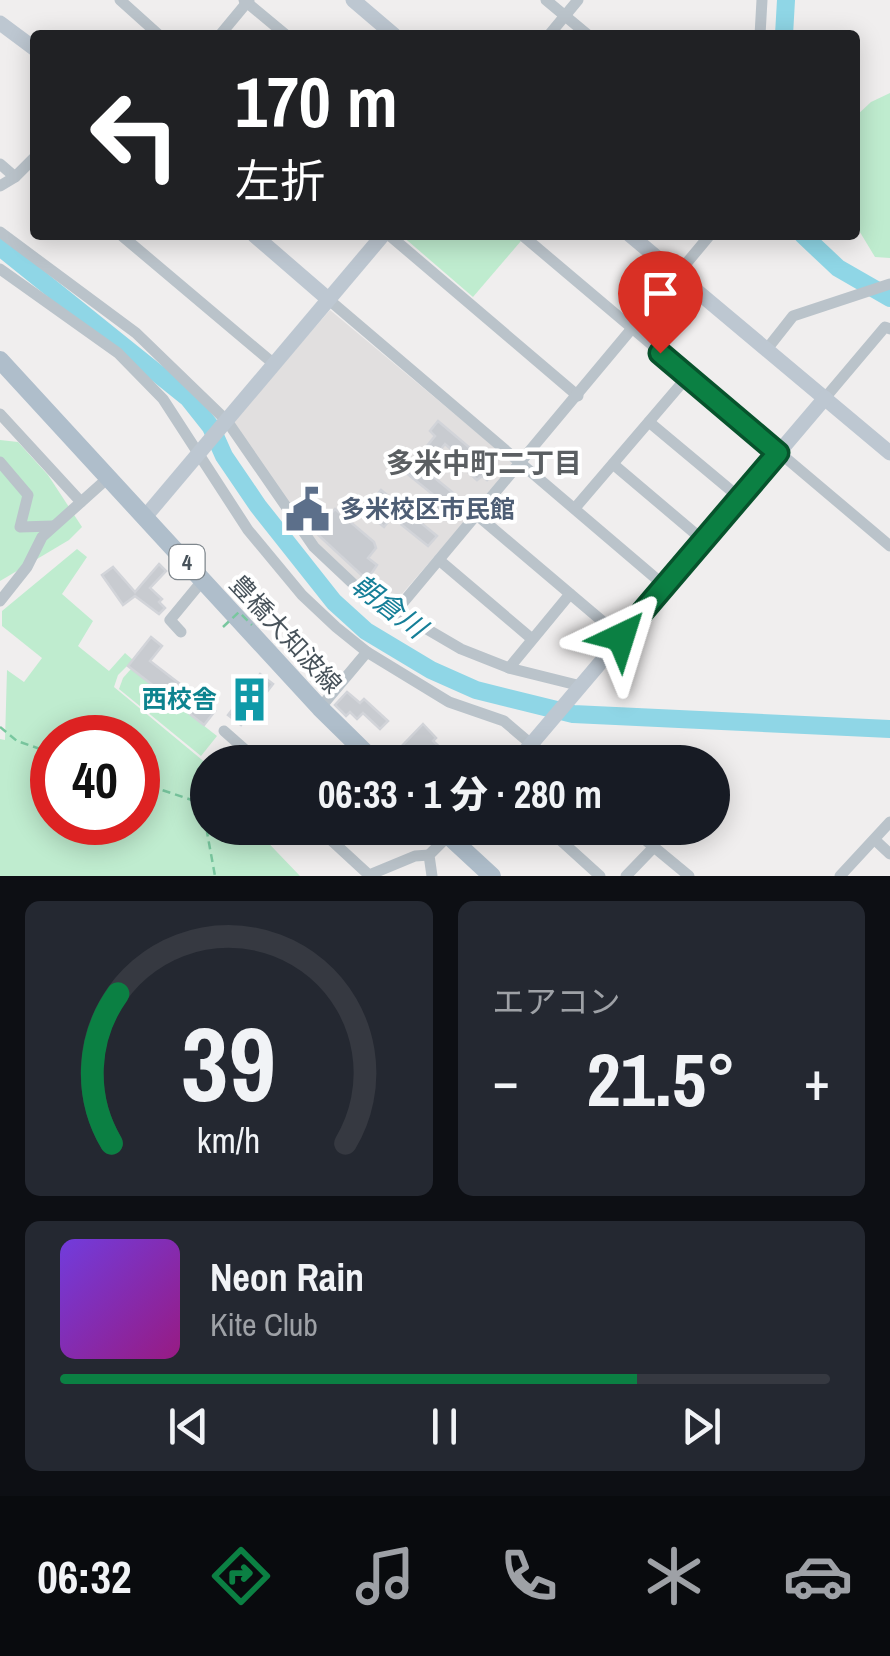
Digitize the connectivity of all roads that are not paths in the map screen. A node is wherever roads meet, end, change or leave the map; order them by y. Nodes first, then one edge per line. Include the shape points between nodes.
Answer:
1 (120, 0) edge
2 (353, 0) edge
3 (546, 0) edge
4 (578, 0) edge
5 (762, 0) edge
6 (247, 1) edge
7 (565, 16) junction
8 (0, 23) edge
9 (154, 30) edge
10 (224, 30) edge
11 (280, 30) edge
12 (388, 30) edge
13 (552, 30) edge
14 (582, 30) edge
15 (760, 30) edge
16 (30, 46) edge
17 (30, 162) edge
18 (0, 164) edge
19 (16, 177) junction
20 (0, 186) edge
21 (0, 232) edge
22 (127, 240) edge
23 (260, 240) edge
24 (381, 240) edge
25 (392, 240) edge
26 (528, 240) edge
27 (636, 240) edge
28 (706, 240) edge
29 (0, 269) edge
30 (678, 275) junction
31 (889, 285) edge
32 (328, 299) junction
33 (890, 329) edge
34 (633, 330) junction
35 (767, 349) junction
36 (0, 360) edge
37 (274, 364) junction
38 (688, 376) junction
39 (578, 396) junction
40 (825, 398) junction
41 (0, 414) edge
42 (226, 422) junction
43 (649, 422) junction
44 (887, 446) edge
45 (200, 452) junction
46 (778, 453) junction
47 (0, 462) edge
48 (521, 463) junction
49 (613, 464) junction
50 (110, 477) junction
51 (740, 498) junction
52 (81, 502) junction
53 (575, 508) junction
54 (478, 515) junction
55 (144, 516) junction
56 (52, 526) junction
57 (704, 541) junction
58 (890, 546) edge
59 (439, 560) junction
60 (202, 580) junction
61 (666, 586) junction
62 (570, 594) junction
63 (0, 601) edge
64 (181, 632) dead end
65 (621, 637) junction
66 (532, 639) junction
67 (461, 649) junction
68 (367, 652) junction
69 (509, 668) junction
70 (577, 690) junction
71 (320, 708) junction
72 (224, 731) dead end
73 (239, 745) edge
74 (358, 745) edge
75 (531, 745) joint
76 (890, 822) edge
77 (875, 840) junction
78 (336, 845) edge
79 (437, 845) edge
80 (462, 845) edge
81 (566, 845) edge
82 (652, 845) edge
83 (654, 847) junction
84 (890, 854) edge
85 (429, 856) junction
86 (432, 876) edge
87 (492, 876) edge
88 (600, 876) edge
89 (626, 876) edge
90 (689, 876) edge
91 (840, 876) edge

1 - 9 street
2 - 12 street
3 - 7 street
4 - 7 street
5 - 15 street
6 - 10 street
6 - 11 street
7 - 13 street
7 - 14 street
8 - 16 street
17 - 19 street
18 - 19 street
19 - 20 street
21 - 42 street via 136,333
22 - 37 street
23 - 32 street
24 - 32 street
25 - 39 street
26 - 34 street
27 - 30 street
28 - 30 street
29 - 45 street via 118,353 164,399
30 - 34 street
30 - 35 street
31 - 35 street via 793,316
32 - 37 street
32 - 48 street
33 - 40 street via 885,326
34 - 38 street
34 - 39 street
35 - 40 street
36 - 50 main road, 豊橋大知波線 / 4
37 - 42 street
38 - 43 street
38 - 46 street
39 - 48 street
40 - 44 street
40 - 46 street
41 - 52 street
42 - 45 street
42 - 67 street via 314,547 395,617 453,653
43 - 49 street
43 - 51 street
45 - 55 street
45 - 68 street via 282,573
46 - 51 street
46 - 58 street
47 - 56 street via 28,494 20,527
48 - 53 street
48 - 54 street
49 - 53 street
49 - 57 street
50 - 52 street
50 - 55 main road, 豊橋大知波線 / 4
51 - 57 street
52 - 56 street
53 - 61 street
54 - 59 street
54 - 62 street
55 - 60 main road, 豊橋大知波線 / 4
56 - 63 street
57 - 61 street
59 - 66 street
59 - 67 street via 396,611
60 - 64 street via 170,620
60 - 71 main road, 豊橋大知波線 / 4
61 - 65 street
62 - 65 street
62 - 66 street
65 - 70 street
66 - 69 street
67 - 69 street
68 - 71 street
68 - 75 street via 449,702 504,722
69 - 70 street
70 - 75 street
71 - 74 main road, 豊橋大知波線 / 4
72 - 73 street
76 - 77 street
77 - 84 street
77 - 91 street
78 - 85 street via 369,875
79 - 85 street
80 - 87 main road
81 - 88 street
82 - 83 street
83 - 89 street
83 - 90 street
85 - 86 street

